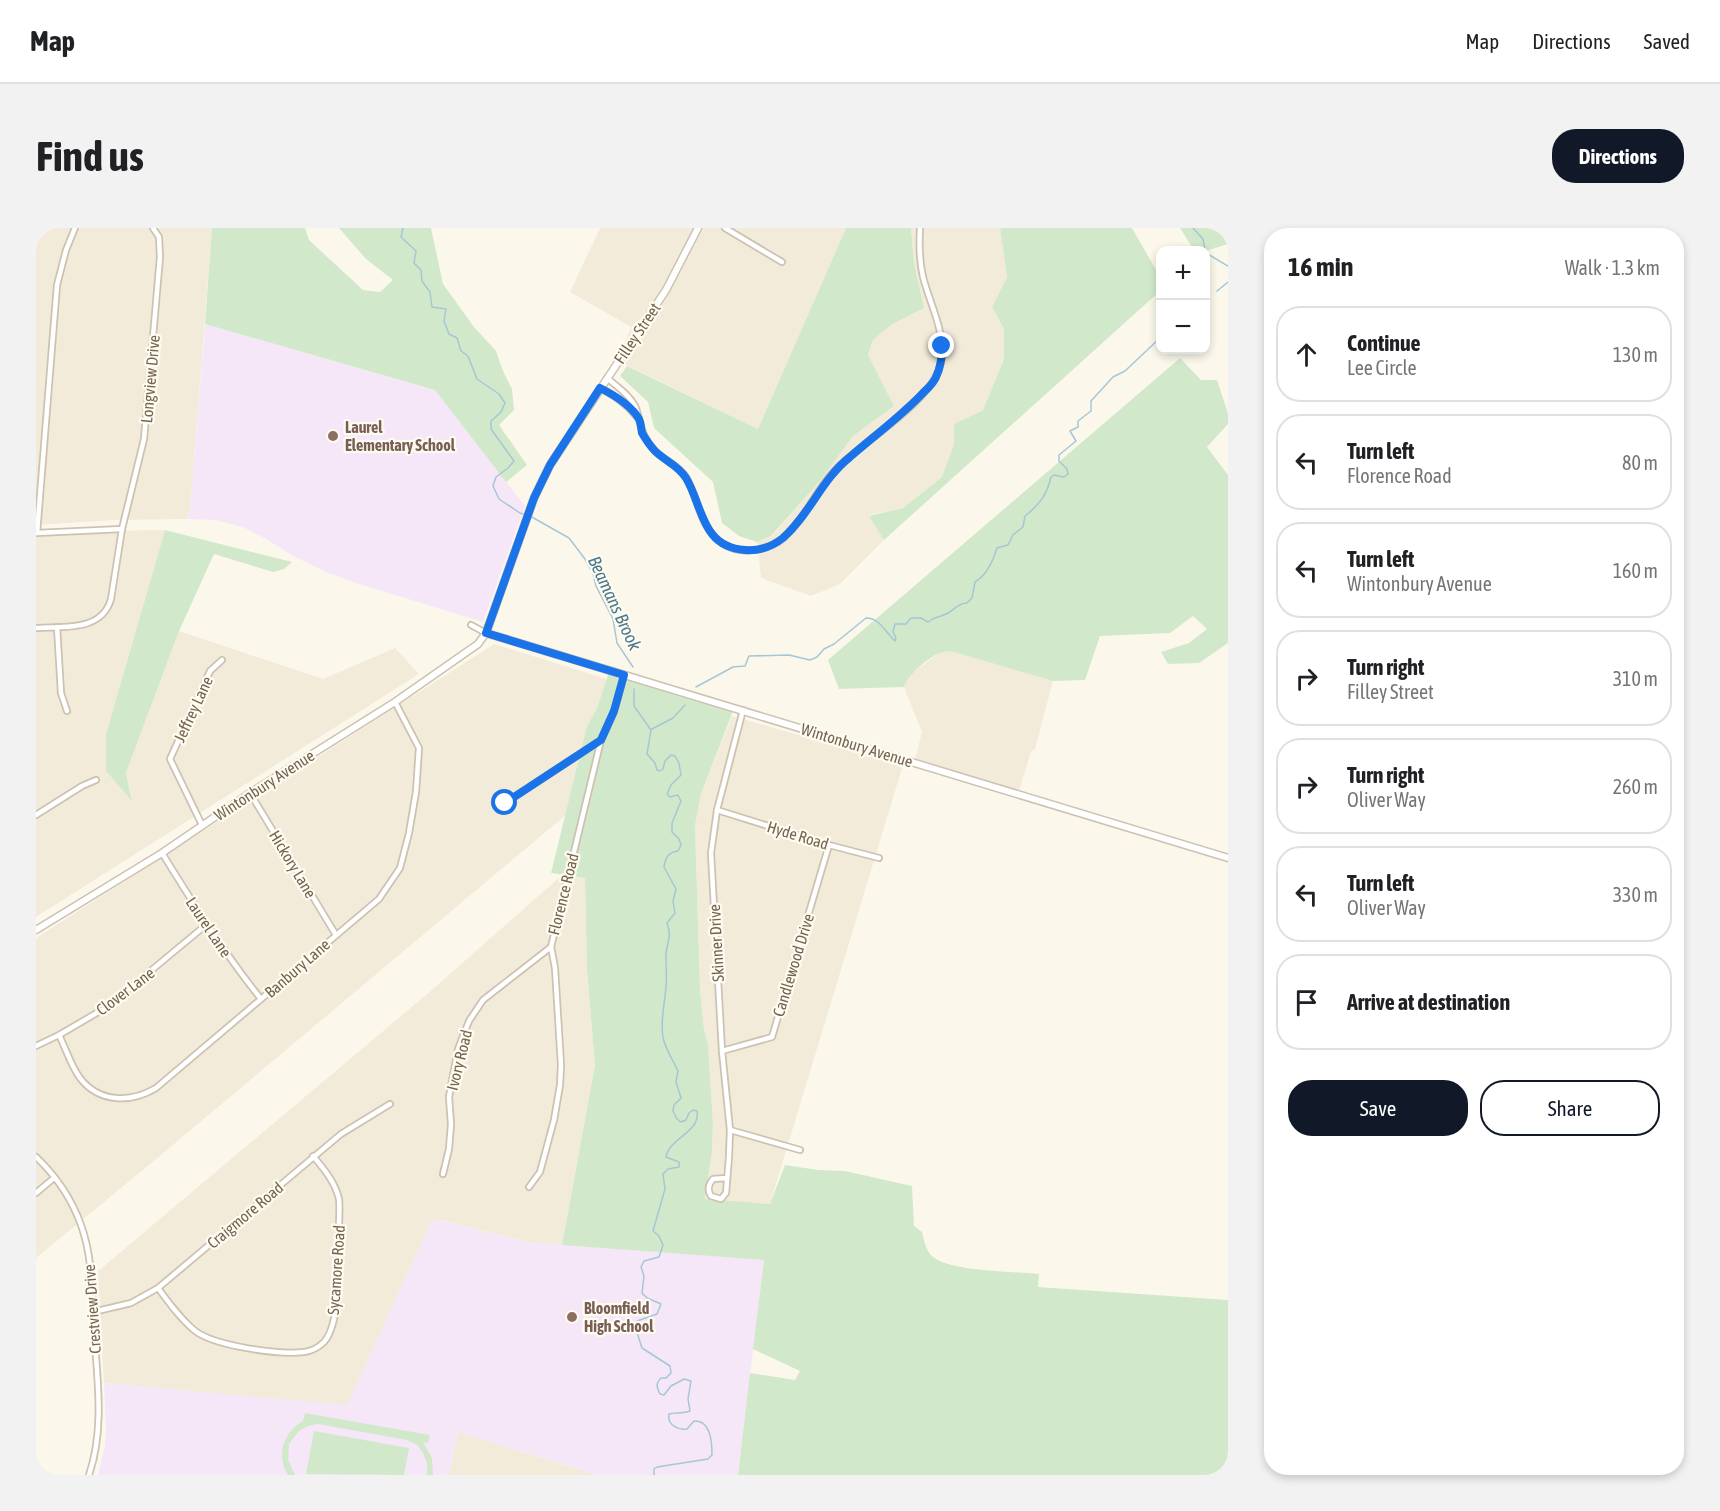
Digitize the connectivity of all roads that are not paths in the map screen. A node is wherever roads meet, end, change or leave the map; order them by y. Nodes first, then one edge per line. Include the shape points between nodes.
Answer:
1 (75, 228) edge
2 (153, 228) edge
3 (698, 228) edge
4 (726, 228) edge
5 (920, 228) edge
6 (782, 262) dead end
7 (606, 378) junction
8 (600, 388) junction
9 (639, 419) junction
10 (122, 529) junction
11 (36, 533) edge
12 (471, 625) dead end
13 (57, 627) junction
14 (36, 628) edge
15 (486, 633) junction
16 (222, 660) dead end
17 (624, 675) junction
18 (395, 702) junction
19 (743, 710) junction
20 (67, 711) dead end
21 (601, 740) junction
22 (96, 780) dead end
23 (250, 793) junction
24 (505, 803) dead end
25 (717, 810) junction
26 (36, 815) edge
27 (202, 825) junction
28 (829, 844) junction
29 (162, 853) junction
30 (879, 858) dead end
31 (1228, 858) edge
32 (206, 925) junction
33 (36, 930) edge
34 (336, 935) junction
35 (551, 947) junction
36 (261, 999) junction
37 (59, 1035) junction
38 (36, 1046) edge
39 (722, 1051) junction
40 (390, 1104) dead end
41 (730, 1130) junction
42 (800, 1150) dead end
43 (313, 1156) junction
44 (36, 1157) edge
45 (443, 1174) dead end
46 (54, 1178) junction
47 (726, 1178) junction
48 (529, 1187) dead end
49 (36, 1193) edge
50 (158, 1288) junction
51 (93, 1312) junction
52 (89, 1475) edge

1 - 11 street via 57,285
2 - 10 street, Longview Drive via 159,237 160,257 144,439
3 - 7 street, Filley Street via 666,290
4 - 6 street
5 - 9 street via 918,252 942,346 936,379 908,409 833,471 810,507 783,538 767,548 750,550 723,544 707,528 687,479 656,452 643,434
7 - 8 street, Filley Street
7 - 9 street via 630,398
8 - 9 street via 627,405
8 - 15 street, Filley Street via 550,465
10 - 11 street
10 - 13 street, Longview Drive via 109,606 103,615 86,625
12 - 15 street, Wintonbury Avenue
13 - 14 street, Longview Drive
13 - 20 street via 61,693
15 - 17 street, Wintonbury Avenue
15 - 18 street, Wintonbury Avenue via 478,644
16 - 27 street, Jeffrey Lane via 210,671 170,759
17 - 19 street, Wintonbury Avenue
17 - 21 street, Florence Road
18 - 23 street, Wintonbury Avenue
18 - 34 street, Banbury Lane via 419,748 409,833 400,868 379,899
19 - 25 street, Skinner Drive
19 - 31 street, Wintonbury Avenue
21 - 24 street
21 - 35 street, Florence Road
22 - 26 street
23 - 27 street, Wintonbury Avenue
23 - 34 street, Hickory Lane
25 - 28 street, Hyde Road
25 - 39 street, Skinner Drive via 711,853
27 - 29 street, Wintonbury Avenue
28 - 30 street, Hyde Road
28 - 39 street, Candlewood Drive via 772,1037
29 - 32 street, Laurel Lane
29 - 33 street, Wintonbury Avenue
32 - 36 street, Laurel Lane
32 - 37 street, Clover Lane via 107,1007
34 - 36 street, Banbury Lane
35 - 45 street, Ivory Road via 483,1000 469,1021 458,1049 449,1097 450,1141
35 - 48 street, Florence Road via 560,1085 540,1172
36 - 37 street, Banbury Lane via 156,1088 135,1098 113,1098 87,1086 75,1071
37 - 38 street, Clover Lane
39 - 41 street, Skinner Drive
40 - 43 street, Craigmore Road
41 - 42 street
41 - 47 street, Skinner Drive
43 - 50 street, Craigmore Road
43 - 50 street, Sycamore Road via 329,1175 339,1200 336,1305 326,1340 316,1349 291,1353 212,1340 195,1330
44 - 46 street, Crestview Drive
46 - 49 street
46 - 51 street, Crestview Drive via 84,1235
47 - 47 street, Skinner Drive via 726,1193 721,1199 711,1196 708,1192 712,1179
50 - 51 street, Craigmore Road via 131,1303
51 - 52 street, Crestview Drive via 99,1425

